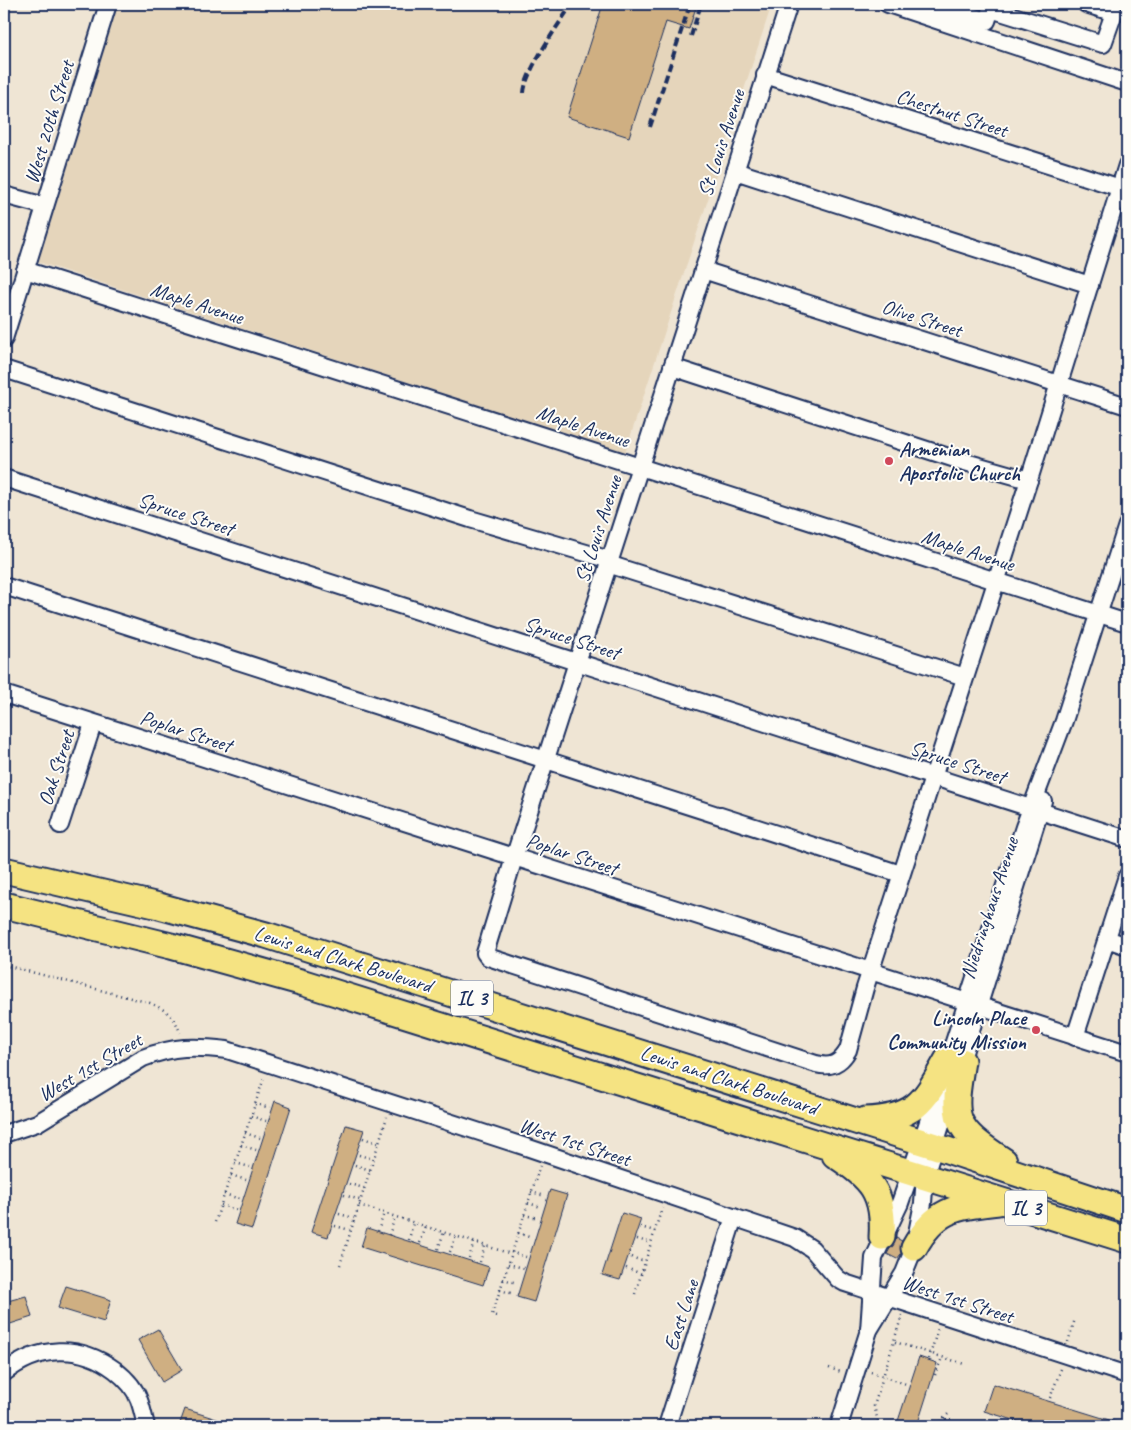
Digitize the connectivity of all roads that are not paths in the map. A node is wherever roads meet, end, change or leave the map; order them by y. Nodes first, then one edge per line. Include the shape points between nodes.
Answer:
1 (108, 4) edge
2 (788, 4) edge
3 (888, 4) edge
4 (932, 4) edge
5 (1086, 4) edge
6 (992, 6) edge
7 (952, 7) edge
8 (1115, 8) edge
9 (765, 75) junction
10 (1127, 82) edge
11 (1127, 165) edge
12 (735, 171) junction
13 (1124, 189) edge
14 (4, 195) edge
15 (45, 206) junction
16 (25, 270) junction
17 (703, 270) junction
18 (1090, 285) junction
19 (4, 339) edge
20 (672, 367) junction
21 (4, 369) edge
22 (1060, 384) junction
23 (1127, 406) edge
24 (640, 467) junction
25 (4, 478) edge
26 (1029, 480) junction
27 (1127, 525) edge
28 (609, 562) junction
29 (996, 581) junction
30 (4, 586) edge
31 (1099, 614) junction
32 (1127, 623) edge
33 (577, 662) junction
34 (965, 677) junction
35 (4, 694) edge
36 (92, 724) junction
37 (546, 760) junction
38 (934, 777) junction
39 (1036, 810) junction
40 (60, 825) dead end
41 (1127, 839) edge
42 (514, 858) junction
43 (4, 870) edge
44 (901, 874) junction
45 (1127, 876) edge
46 (4, 905) edge
47 (1107, 939) junction
48 (1127, 946) edge
49 (870, 971) junction
50 (973, 1004) junction
51 (1075, 1036) junction
52 (1127, 1053) edge
53 (955, 1059) junction
54 (856, 1121) junction
55 (4, 1134) edge
56 (814, 1142) junction
57 (928, 1144) junction
58 (918, 1174) junction
59 (1029, 1177) junction
60 (1004, 1201) junction
61 (1127, 1210) edge
62 (734, 1217) junction
63 (882, 1237) junction
64 (1127, 1240) edge
65 (914, 1248) junction
66 (871, 1293) junction
67 (887, 1298) junction
68 (869, 1330) junction
69 (4, 1372) edge
70 (1127, 1375) edge
71 (146, 1426) edge
72 (667, 1426) edge
73 (839, 1426) edge

1 - 15 street, West 20th Street
2 - 9 street, St Louis Avenue
3 - 10 street
4 - 7 street
5 - 8 street
6 - 7 street via 987,21
6 - 8 street via 1103,44
9 - 12 street, St Louis Avenue
9 - 13 street, Chestnut Street
11 - 13 street
12 - 17 street, St Louis Avenue
12 - 18 street
13 - 18 street
14 - 15 street
15 - 16 street, West 20th Street
16 - 19 street, West 20th Street
16 - 24 street, Maple Avenue
17 - 20 street, St Louis Avenue
17 - 22 street, Olive Street
18 - 22 street
20 - 24 street, St Louis Avenue
20 - 26 street
21 - 28 street
22 - 23 street, Olive Street
22 - 26 street
24 - 28 street, St Louis Avenue
24 - 29 street, Maple Avenue
25 - 33 street, Spruce Street
26 - 29 street
27 - 31 street, Niedringhaus Avenue
28 - 33 street, St Louis Avenue
28 - 34 street
29 - 31 street, Maple Avenue
29 - 34 street
30 - 37 street
31 - 32 street, Maple Avenue
31 - 39 street, Niedringhaus Avenue
33 - 37 street, St Louis Avenue
33 - 38 street, Spruce Street
34 - 38 street
35 - 36 street, Poplar Street
36 - 40 street, Oak Street
36 - 42 street, Poplar Street
37 - 42 street, St Louis Avenue
37 - 44 street
38 - 39 street, Spruce Street
38 - 44 street
39 - 41 street, Spruce Street
39 - 50 street, Niedringhaus Avenue
42 - 49 street, Poplar Street
42 - 49 street, St Louis Avenue via 485,953 488,957 827,1067 839,1062 848,1050
43 - 54 highway, Lewis and Clark Boulevard / IL 3 via 266,935
44 - 49 street
45 - 47 street
46 - 56 highway, Lewis and Clark Boulevard / IL 3 via 304,983
47 - 48 street
47 - 51 street
49 - 50 street, Poplar Street
50 - 51 street, Poplar Street
50 - 53 street, Niedringhaus Avenue
51 - 52 street, Poplar Street
53 - 54 highway via 926,1097 904,1115
53 - 57 street, Niedringhaus Avenue
53 - 59 highway via 955,1101 962,1125 982,1147
54 - 57 highway, Lewis and Clark Boulevard / IL 3
55 - 62 street, West 1st Street via 37,1123 143,1058 181,1047 227,1050
56 - 58 highway, Lewis and Clark Boulevard / IL 3
56 - 63 highway via 856,1168 870,1181 882,1207
57 - 58 street, Niedringhaus Avenue
57 - 59 highway, IL 3
58 - 60 highway, IL 3
58 - 63 street, Niedringhaus Avenue
58 - 65 street, Niedringhaus Avenue via 923,1203
59 - 61 highway, IL 3
60 - 64 highway, IL 3
60 - 65 highway via 964,1206 942,1214 925,1229
62 - 66 street, West 1st Street via 795,1238 812,1249 838,1279
62 - 72 street, East Lane
63 - 66 street, Niedringhaus Avenue via 874,1258
65 - 67 street, Niedringhaus Avenue via 904,1273
66 - 67 street, West 1st Street
66 - 68 street, Niedringhaus Avenue
67 - 68 street, Niedringhaus Avenue
67 - 70 street, West 1st Street
68 - 73 street, Niedringhaus Avenue
69 - 71 street via 17,1362 43,1352 64,1350 93,1357 127,1381 139,1399

